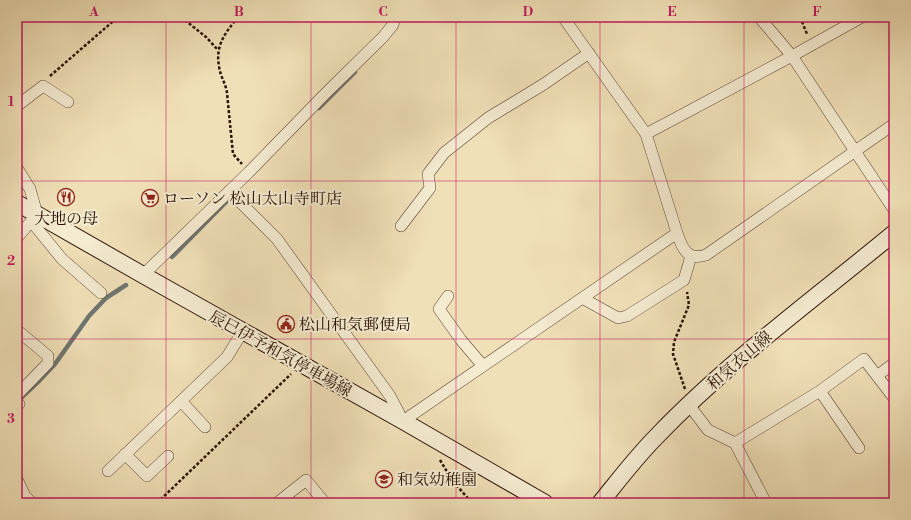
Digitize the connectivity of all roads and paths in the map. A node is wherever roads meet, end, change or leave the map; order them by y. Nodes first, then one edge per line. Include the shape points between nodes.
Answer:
1 (118, 17) edge
2 (182, 17) edge
3 (238, 17) edge
4 (396, 17) edge
5 (563, 17) edge
6 (759, 17) edge
7 (800, 17) edge
8 (862, 17) edge
9 (812, 45) junction
10 (218, 50) junction
11 (589, 53) junction
12 (792, 56) junction
13 (43, 86) junction
14 (68, 102) dead end
15 (17, 106) edge
16 (894, 124) edge
17 (646, 134) junction
18 (855, 152) junction
19 (17, 168) edge
20 (249, 172) junction
21 (230, 191) junction
22 (17, 203) edge
23 (894, 210) edge
24 (34, 218) junction
25 (401, 226) dead end
26 (677, 233) junction
27 (894, 233) edge
28 (17, 238) edge
29 (692, 256) junction
30 (143, 275) junction
31 (684, 280) junction
32 (101, 293) dead end
33 (448, 296) dead end
34 (582, 298) junction
35 (17, 330) edge
36 (243, 331) junction
37 (894, 363) edge
38 (301, 364) junction
39 (483, 366) junction
40 (877, 376) junction
41 (820, 391) junction
42 (17, 395) edge
43 (894, 398) edge
44 (17, 401) edge
45 (181, 401) junction
46 (690, 403) junction
47 (17, 406) edge
48 (403, 421) junction
49 (205, 427) dead end
50 (441, 443) junction
51 (736, 443) junction
52 (859, 448) dead end
53 (125, 454) junction
54 (168, 456) dead end
55 (108, 471) dead end
56 (17, 479) edge
57 (32, 503) edge
58 (157, 503) edge
59 (277, 503) edge
60 (325, 503) edge
61 (472, 503) edge
62 (545, 503) edge
63 (600, 503) edge
64 (766, 503) edge

1 - 13 path via 45,81
2 - 10 path
3 - 10 path via 228,29
4 - 20 street via 383,37
5 - 11 street
6 - 12 street
7 - 9 path
8 - 9 street
9 - 12 street
10 - 20 path via 219,66 226,86 233,154
11 - 17 street
11 - 25 street via 488,118 444,153 428,174 430,188
12 - 17 street
12 - 18 street
13 - 14 street
13 - 15 street
16 - 18 street
17 - 26 street
18 - 23 street
18 - 29 street via 706,255 699,258
19 - 24 street via 30,189
20 - 21 street
21 - 30 street
21 - 48 street via 277,239 390,396
22 - 24 main road, 辰巳伊予和気停車場線
24 - 28 street
24 - 30 main road, 辰巳伊予和気停車場線
24 - 32 street via 62,259
26 - 29 street via 682,246
26 - 34 street
27 - 46 main road, 和気衣山線 via 748,351
29 - 31 street
30 - 36 main road, 辰巳伊予和気停車場線
31 - 34 street via 628,316 618,318
31 - 46 path via 689,305 674,342 673,354
33 - 39 street via 439,309
34 - 39 street
35 - 42 street via 48,356 48,363
36 - 38 main road, 辰巳伊予和気停車場線
36 - 45 street via 227,357
37 - 40 street
38 - 48 main road, 辰巳伊予和気停車場線
38 - 58 path
39 - 48 street
40 - 41 street via 864,359
40 - 43 street
41 - 51 street
41 - 52 street
44 - 47 street
45 - 49 street
45 - 53 street
46 - 51 street via 708,430
46 - 63 main road, 和気衣山線 via 656,437
48 - 50 main road, 辰巳伊予和気停車場線
50 - 61 path via 439,458 452,480
50 - 62 main road, 辰巳伊予和気停車場線
51 - 64 street
53 - 54 street via 146,476
53 - 55 street
56 - 57 street via 25,496
59 - 60 street via 306,480

